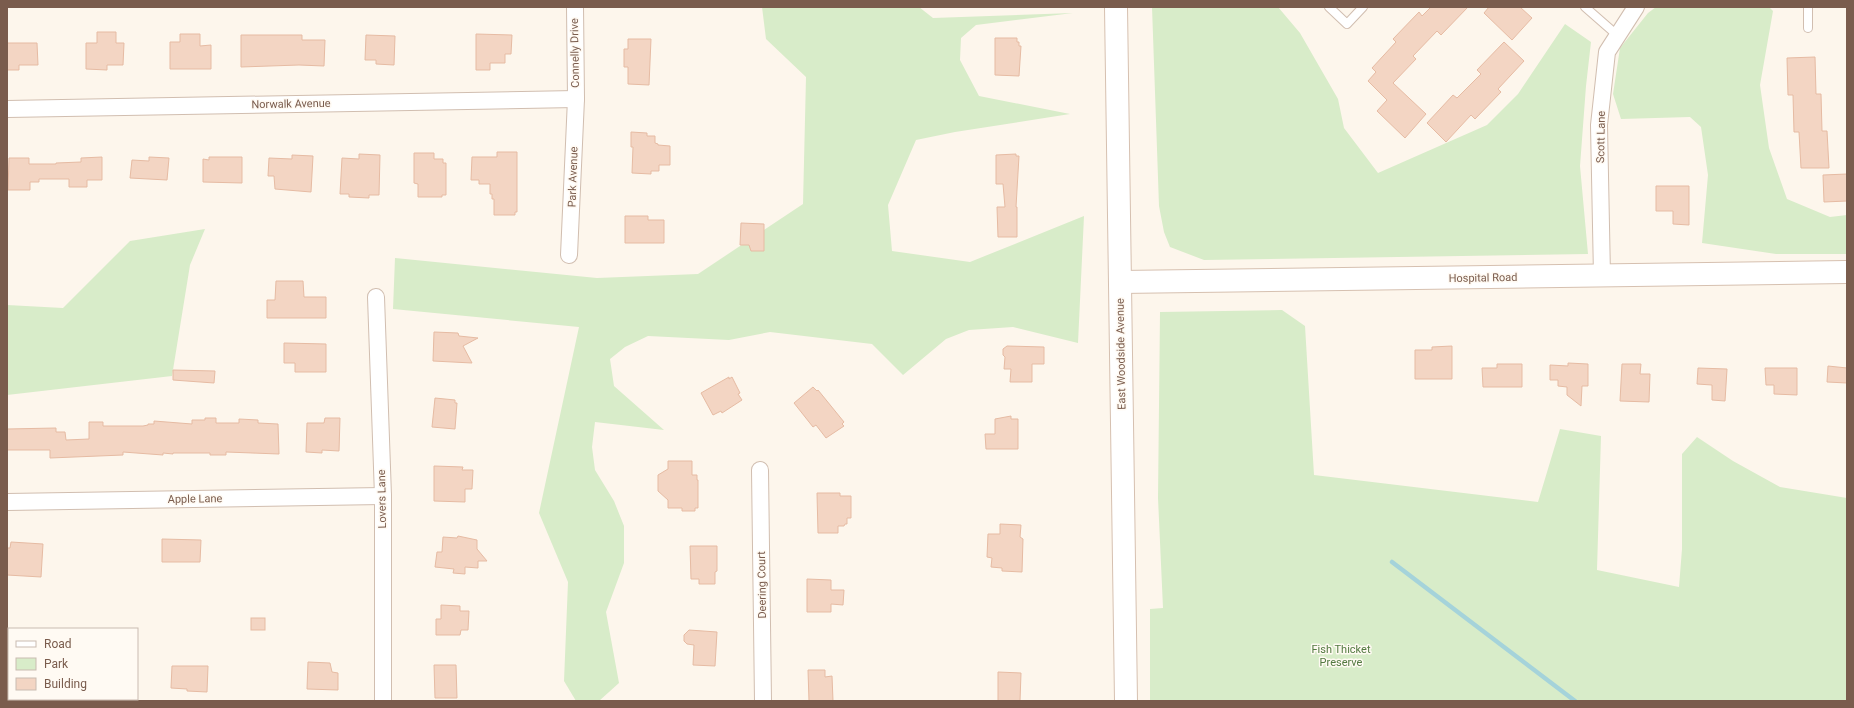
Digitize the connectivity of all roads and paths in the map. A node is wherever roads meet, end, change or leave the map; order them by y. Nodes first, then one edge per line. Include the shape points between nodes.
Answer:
1 (575, 7) edge
2 (1116, 7) edge
3 (1329, 7) edge
4 (1363, 7) edge
5 (1585, 7) edge
6 (1636, 7) edge
7 (1808, 7) edge
8 (1808, 28) dead end
9 (1618, 35) junction
10 (576, 99) junction
11 (7, 109) edge
12 (569, 255) dead end
13 (1847, 272) edge
14 (1602, 276) junction
15 (1120, 282) junction
16 (376, 297) dead end
17 (760, 470) dead end
18 (383, 496) junction
19 (7, 502) edge
20 (383, 701) edge
21 (763, 701) edge
22 (1126, 701) edge

1 - 10 street, Connelly Drive
2 - 15 street, East Woodside Avenue
3 - 4 lane via 1347,24
5 - 9 lane
6 - 9 street, Scott Lane
7 - 8 lane
9 - 14 street, Scott Lane via 1607,52 1599,125
10 - 11 street, Norwalk Avenue
10 - 12 street, Park Avenue
13 - 14 street, Hospital Road
14 - 15 street, Hospital Road
15 - 22 street, East Woodside Avenue
16 - 18 street, Lovers Lane
17 - 21 street, Deering Court
18 - 19 street, Apple Lane
18 - 20 street, Lovers Lane

